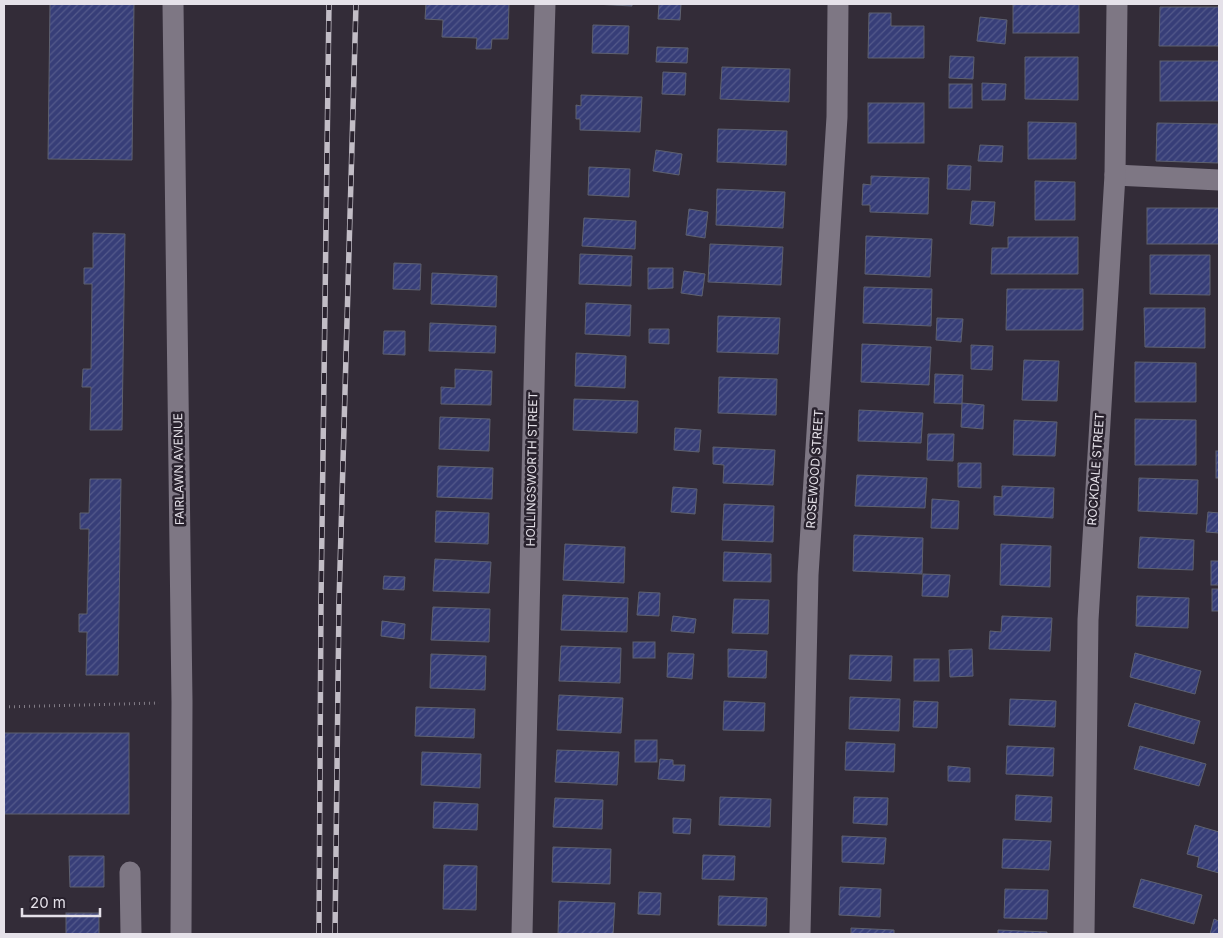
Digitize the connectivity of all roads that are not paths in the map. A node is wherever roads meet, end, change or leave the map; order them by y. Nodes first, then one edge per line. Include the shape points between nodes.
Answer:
1 (173, 4) edge
2 (545, 4) edge
3 (838, 4) edge
4 (1117, 4) edge
5 (1114, 175) junction
6 (1219, 180) edge
7 (130, 872) dead end
8 (130, 934) edge
9 (181, 934) edge
10 (522, 934) edge
11 (800, 934) edge
12 (1084, 934) edge

1 - 9 street, FAIRLAWN AVENUE via 182,702
2 - 10 street, HOLLINGSWORTH STREET
3 - 11 street, ROSEWOOD STREET via 837,117 808,574
4 - 5 street, ROCKDALE STREET
5 - 6 street
5 - 12 street, ROCKDALE STREET via 1088,620
7 - 8 street

